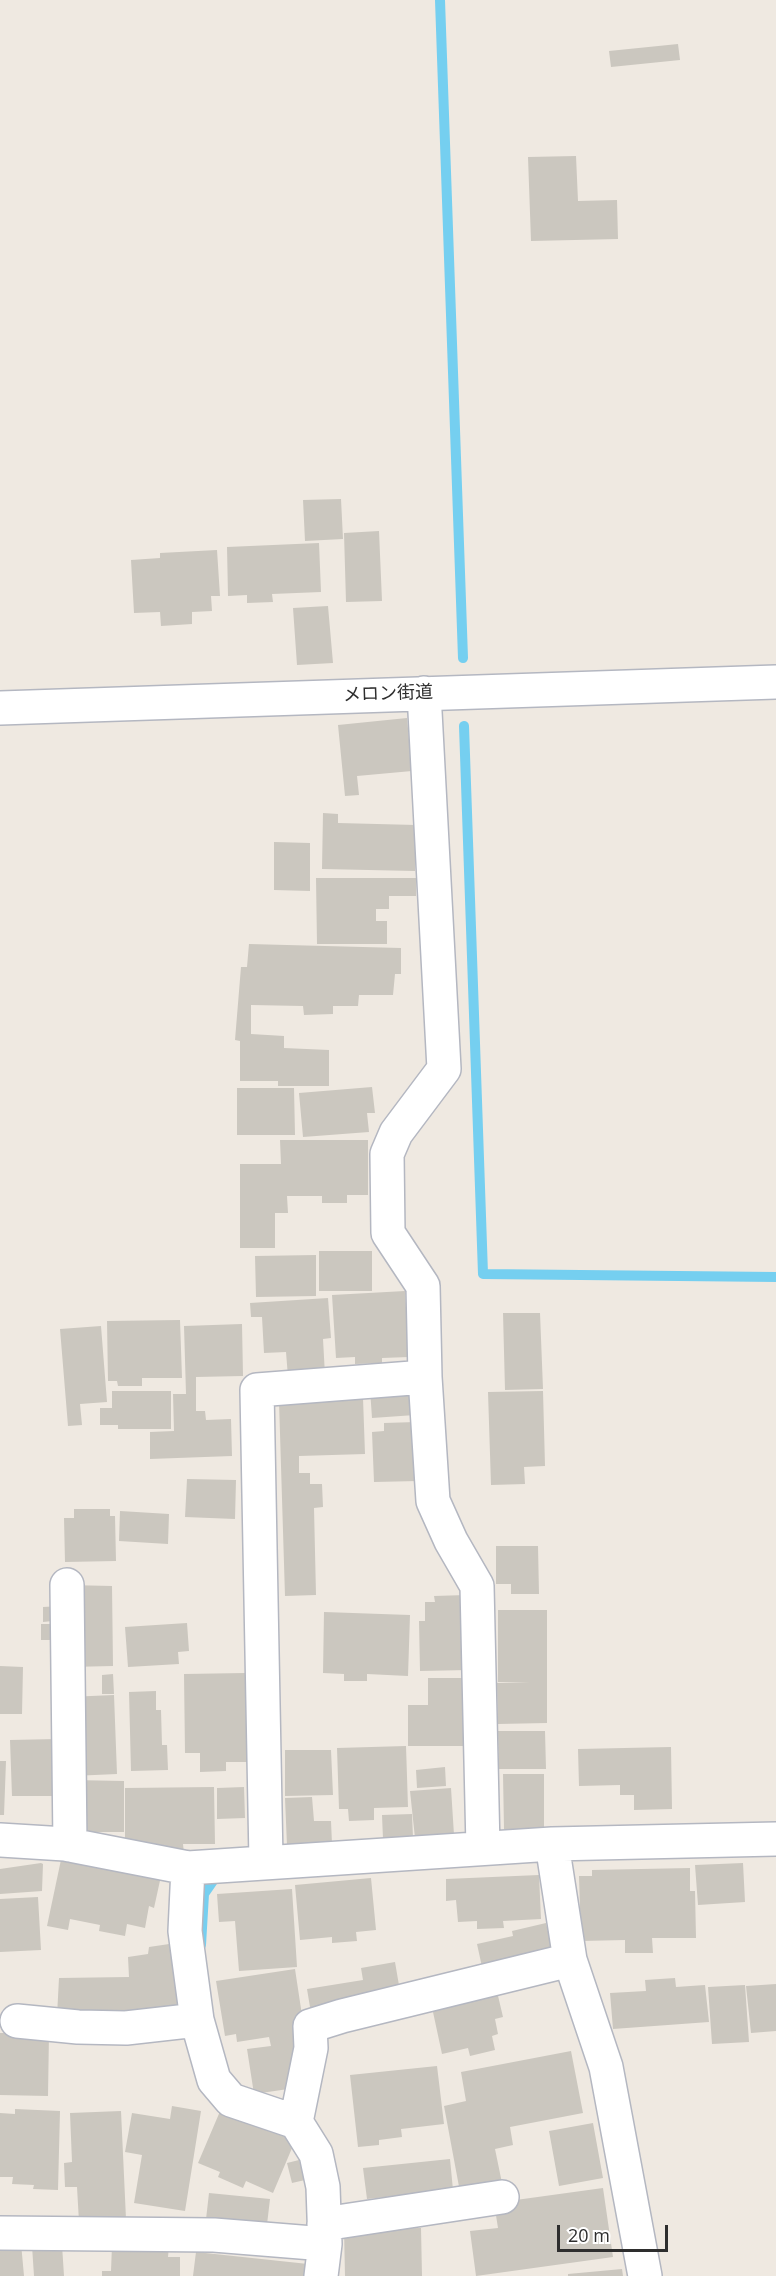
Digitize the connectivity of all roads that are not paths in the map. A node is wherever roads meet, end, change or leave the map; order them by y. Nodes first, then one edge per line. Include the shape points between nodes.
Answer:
1 (776, 682) edge
2 (424, 693) junction
3 (0, 708) edge
4 (424, 1377) junction
5 (67, 1585) dead end
6 (776, 1839) edge
7 (0, 1840) edge
8 (552, 1844) junction
9 (70, 1845) junction
10 (483, 1848) junction
11 (266, 1861) junction
12 (188, 1868) junction
13 (570, 1960) junction
14 (197, 2020) junction
15 (17, 2021) dead end
16 (296, 2122) junction
17 (502, 2197) dead end
18 (0, 2233) edge
19 (325, 2234) junction
20 (321, 2276) edge
21 (645, 2276) edge

1 - 2 street, メロン街道
2 - 3 street, メロン街道
2 - 4 street via 444,1069 396,1133 387,1154 388,1233 423,1286
4 - 10 street via 433,1501 477,1586
4 - 11 street via 257,1390
5 - 9 street
6 - 8 street
7 - 9 street
8 - 10 street
8 - 13 street
9 - 12 street
10 - 11 street
11 - 12 street
12 - 14 street via 185,1931
13 - 16 street via 310,2026 311,2048
13 - 21 street via 606,2067
14 - 15 street via 126,2028
14 - 16 street via 214,2080 231,2100
16 - 19 street via 316,2154 323,2187
17 - 19 street
18 - 19 street
19 - 20 street

